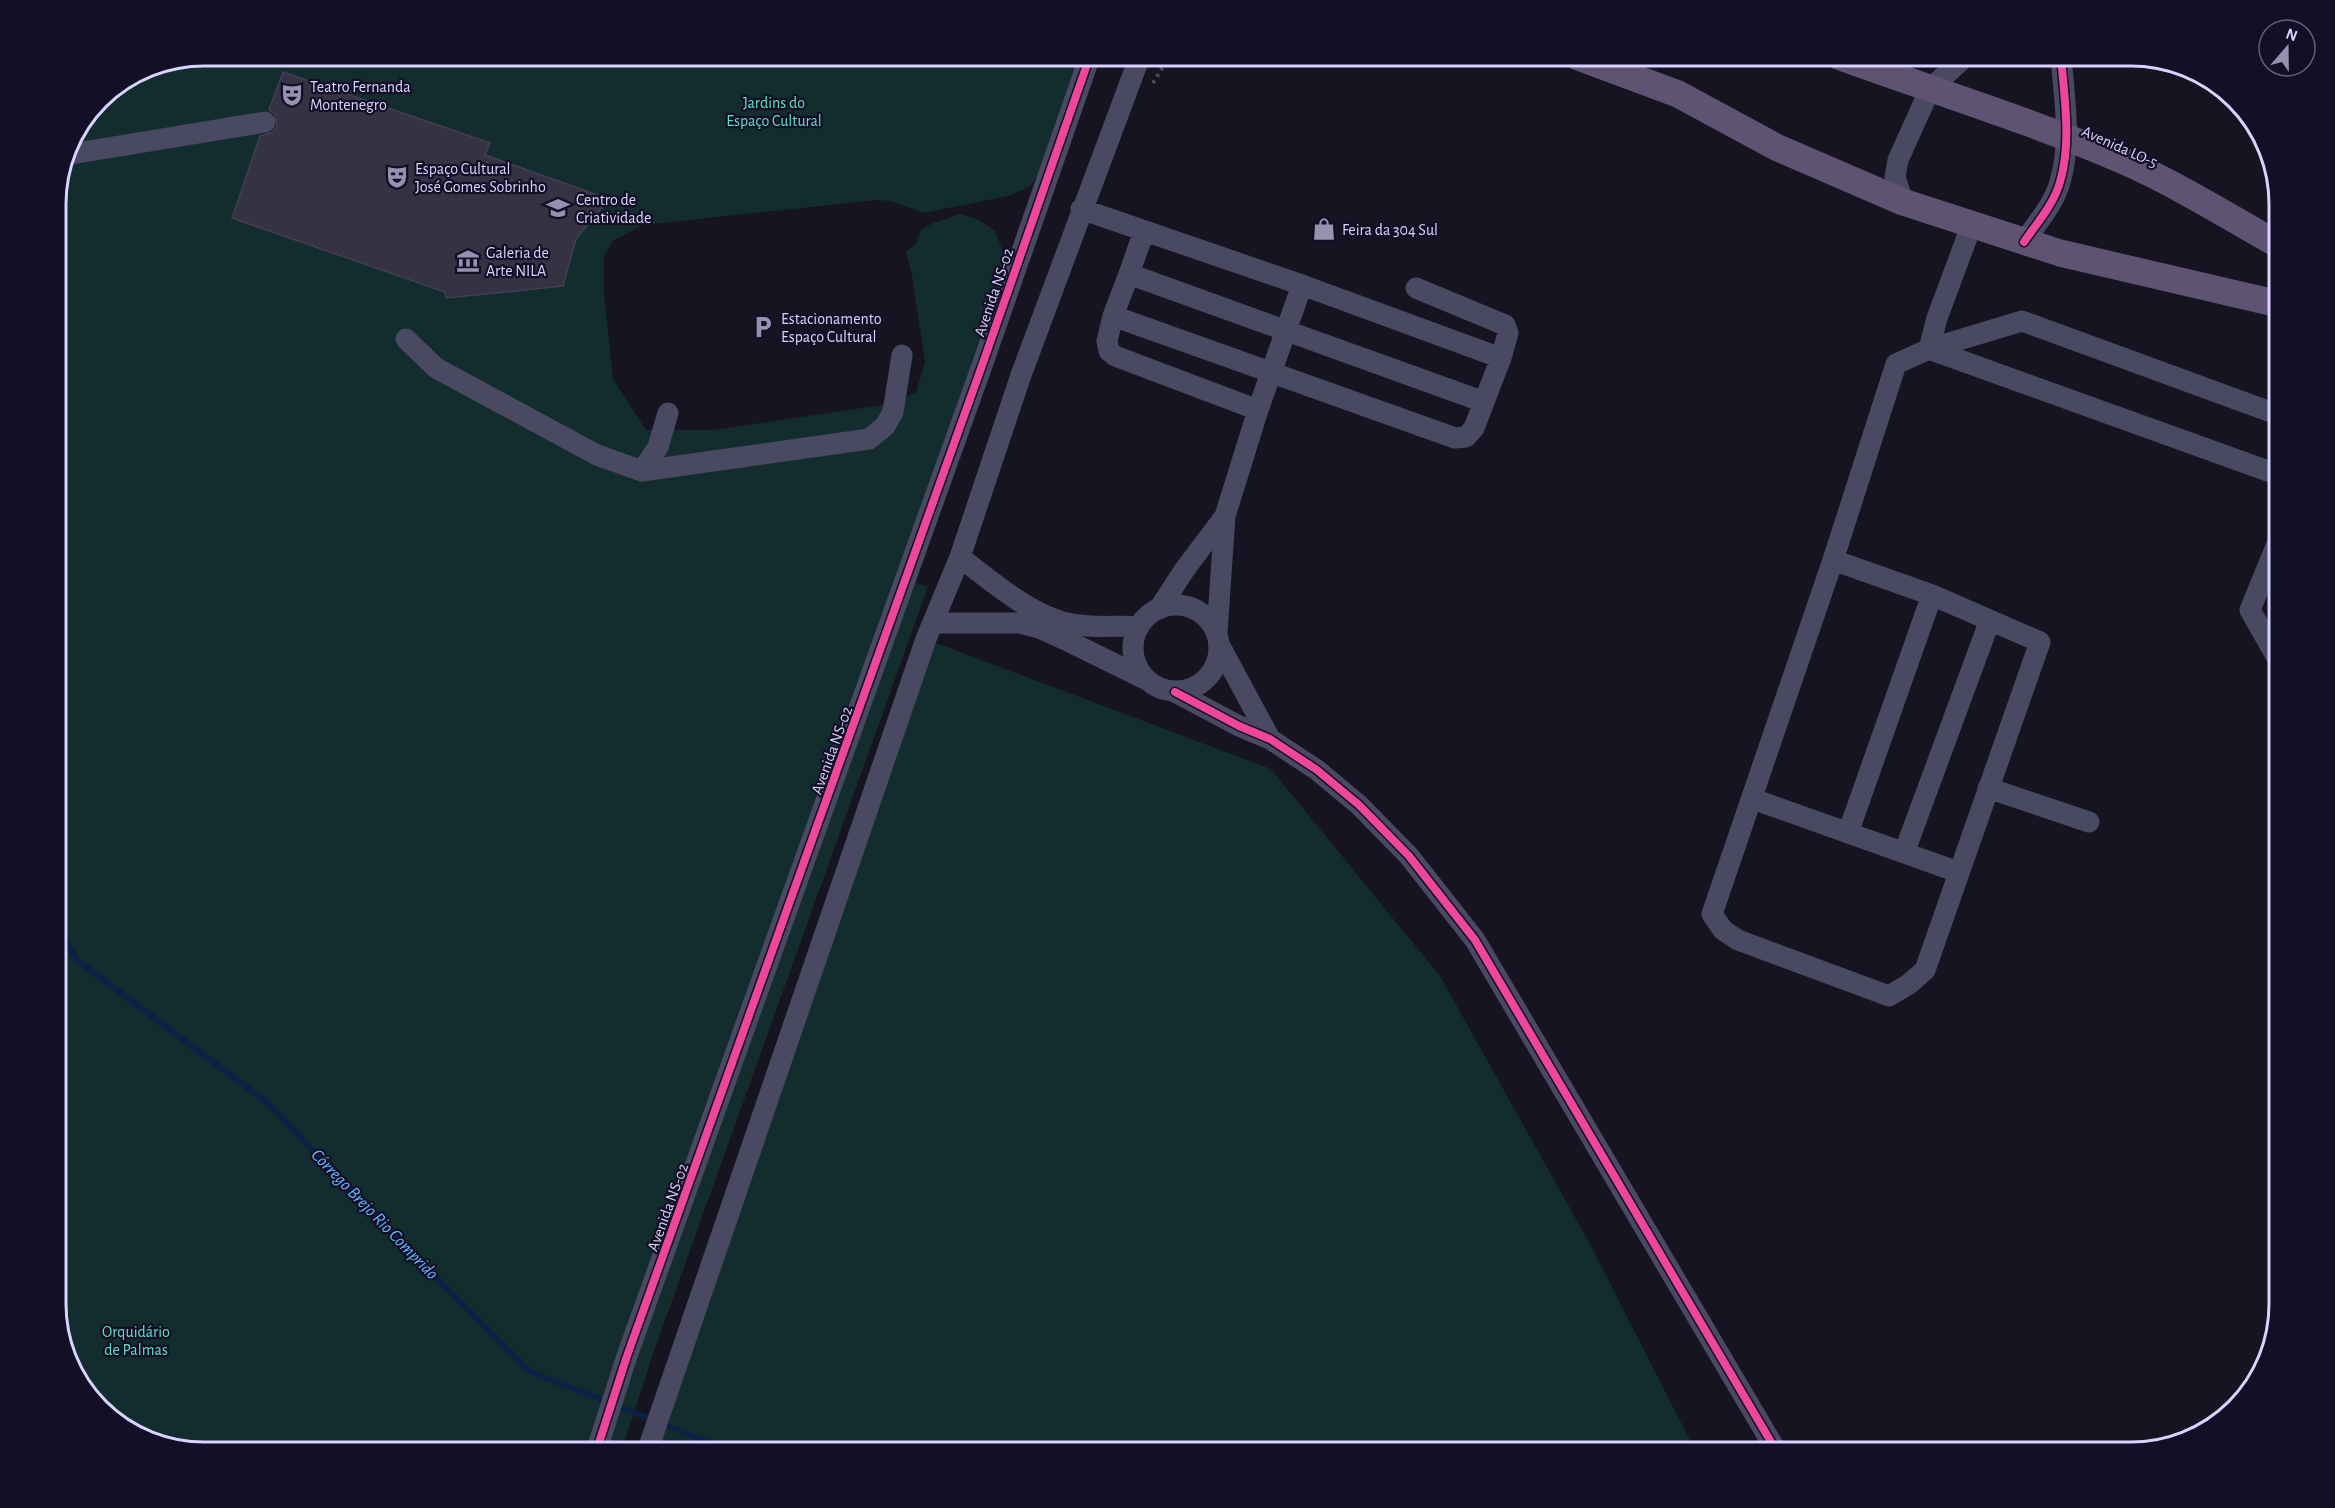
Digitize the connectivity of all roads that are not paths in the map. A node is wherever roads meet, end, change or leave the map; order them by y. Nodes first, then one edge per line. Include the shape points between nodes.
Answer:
1 (1087, 66) edge
2 (1136, 66) edge
3 (1603, 66) edge
4 (1865, 66) edge
5 (1955, 66) edge
6 (2062, 66) edge
7 (1930, 90) junction
8 (265, 122) dead end
9 (2066, 137) junction
10 (75, 153) edge
11 (1903, 202) junction
12 (1081, 209) junction
13 (1972, 224) junction
14 (1144, 231) junction
15 (2269, 239) edge
16 (2024, 242) junction
17 (1128, 274) junction
18 (1302, 285) junction
19 (1416, 288) dead end
20 (2269, 301) edge
21 (1113, 316) junction
22 (1286, 332) junction
23 (406, 339) dead end
24 (1929, 349) junction
25 (902, 355) dead end
26 (1501, 358) junction
27 (1272, 372) junction
28 (1484, 402) junction
29 (1258, 410) junction
30 (2269, 411) edge
31 (668, 413) dead end
32 (642, 471) junction
33 (2269, 471) edge
34 (1225, 516) junction
35 (960, 557) junction
36 (1833, 560) junction
37 (2269, 565) edge
38 (1932, 595) junction
39 (1159, 609) junction
40 (1990, 620) junction
41 (933, 623) junction
42 (1139, 627) junction
43 (1219, 639) junction
44 (2269, 642) edge
45 (1147, 680) junction
46 (1175, 692) junction
47 (1270, 739) junction
48 (1988, 788) junction
49 (1753, 799) junction
50 (2089, 822) dead end
51 (1848, 832) junction
52 (1904, 853) junction
53 (1958, 872) junction
54 (599, 1442) edge
55 (651, 1442) edge
56 (1771, 1442) edge

1 - 54 street, Avenida NS-02
2 - 12 street
3 - 11 main road via 1678,94 1778,148
4 - 7 main road, Avenida LO-5
5 - 7 street
6 - 9 street
7 - 9 main road, Avenida LO-5
7 - 11 street via 1898,160 1895,177
8 - 10 street
9 - 15 main road, Avenida LO-5 via 2178,187
9 - 16 street via 2060,182 2050,205
11 - 13 main road
12 - 14 street
12 - 35 street
13 - 16 main road
13 - 24 street
14 - 17 street
14 - 18 street
16 - 20 main road
17 - 21 street
17 - 22 street
18 - 22 street
18 - 26 street
19 - 26 street via 1505,325 1508,333
21 - 27 street
21 - 29 street via 1107,341 1115,356
22 - 27 street
22 - 28 street
23 - 32 street via 436,368 597,455
24 - 30 street via 2022,321
24 - 33 street
24 - 36 street via 1896,364
25 - 32 street via 893,412 885,426 869,439
26 - 28 street
27 - 28 street via 1455,438 1466,437 1474,428
27 - 29 street
29 - 34 street
31 - 32 street via 657,447
34 - 39 street
34 - 43 street
35 - 41 street
35 - 42 street via 1023,603 1048,616 1078,626
36 - 38 street
36 - 49 street
37 - 44 street via 2250,610
38 - 40 street
38 - 51 street
39 - 42 street
39 - 43 street via 1179,606 1200,612
40 - 48 street via 2040,642
40 - 52 street
41 - 45 street via 1029,626
41 - 55 street
42 - 45 street via 1133,649 1135,661
43 - 46 street via 1217,664 1208,679 1193,689
43 - 47 street
45 - 46 street
46 - 47 street
47 - 56 street via 1317,770 1359,805 1409,856 1475,940
48 - 50 street
48 - 53 street
49 - 51 street
49 - 53 street via 1712,914 1723,930 1738,940 1889,996 1925,969
51 - 52 street
52 - 53 street

